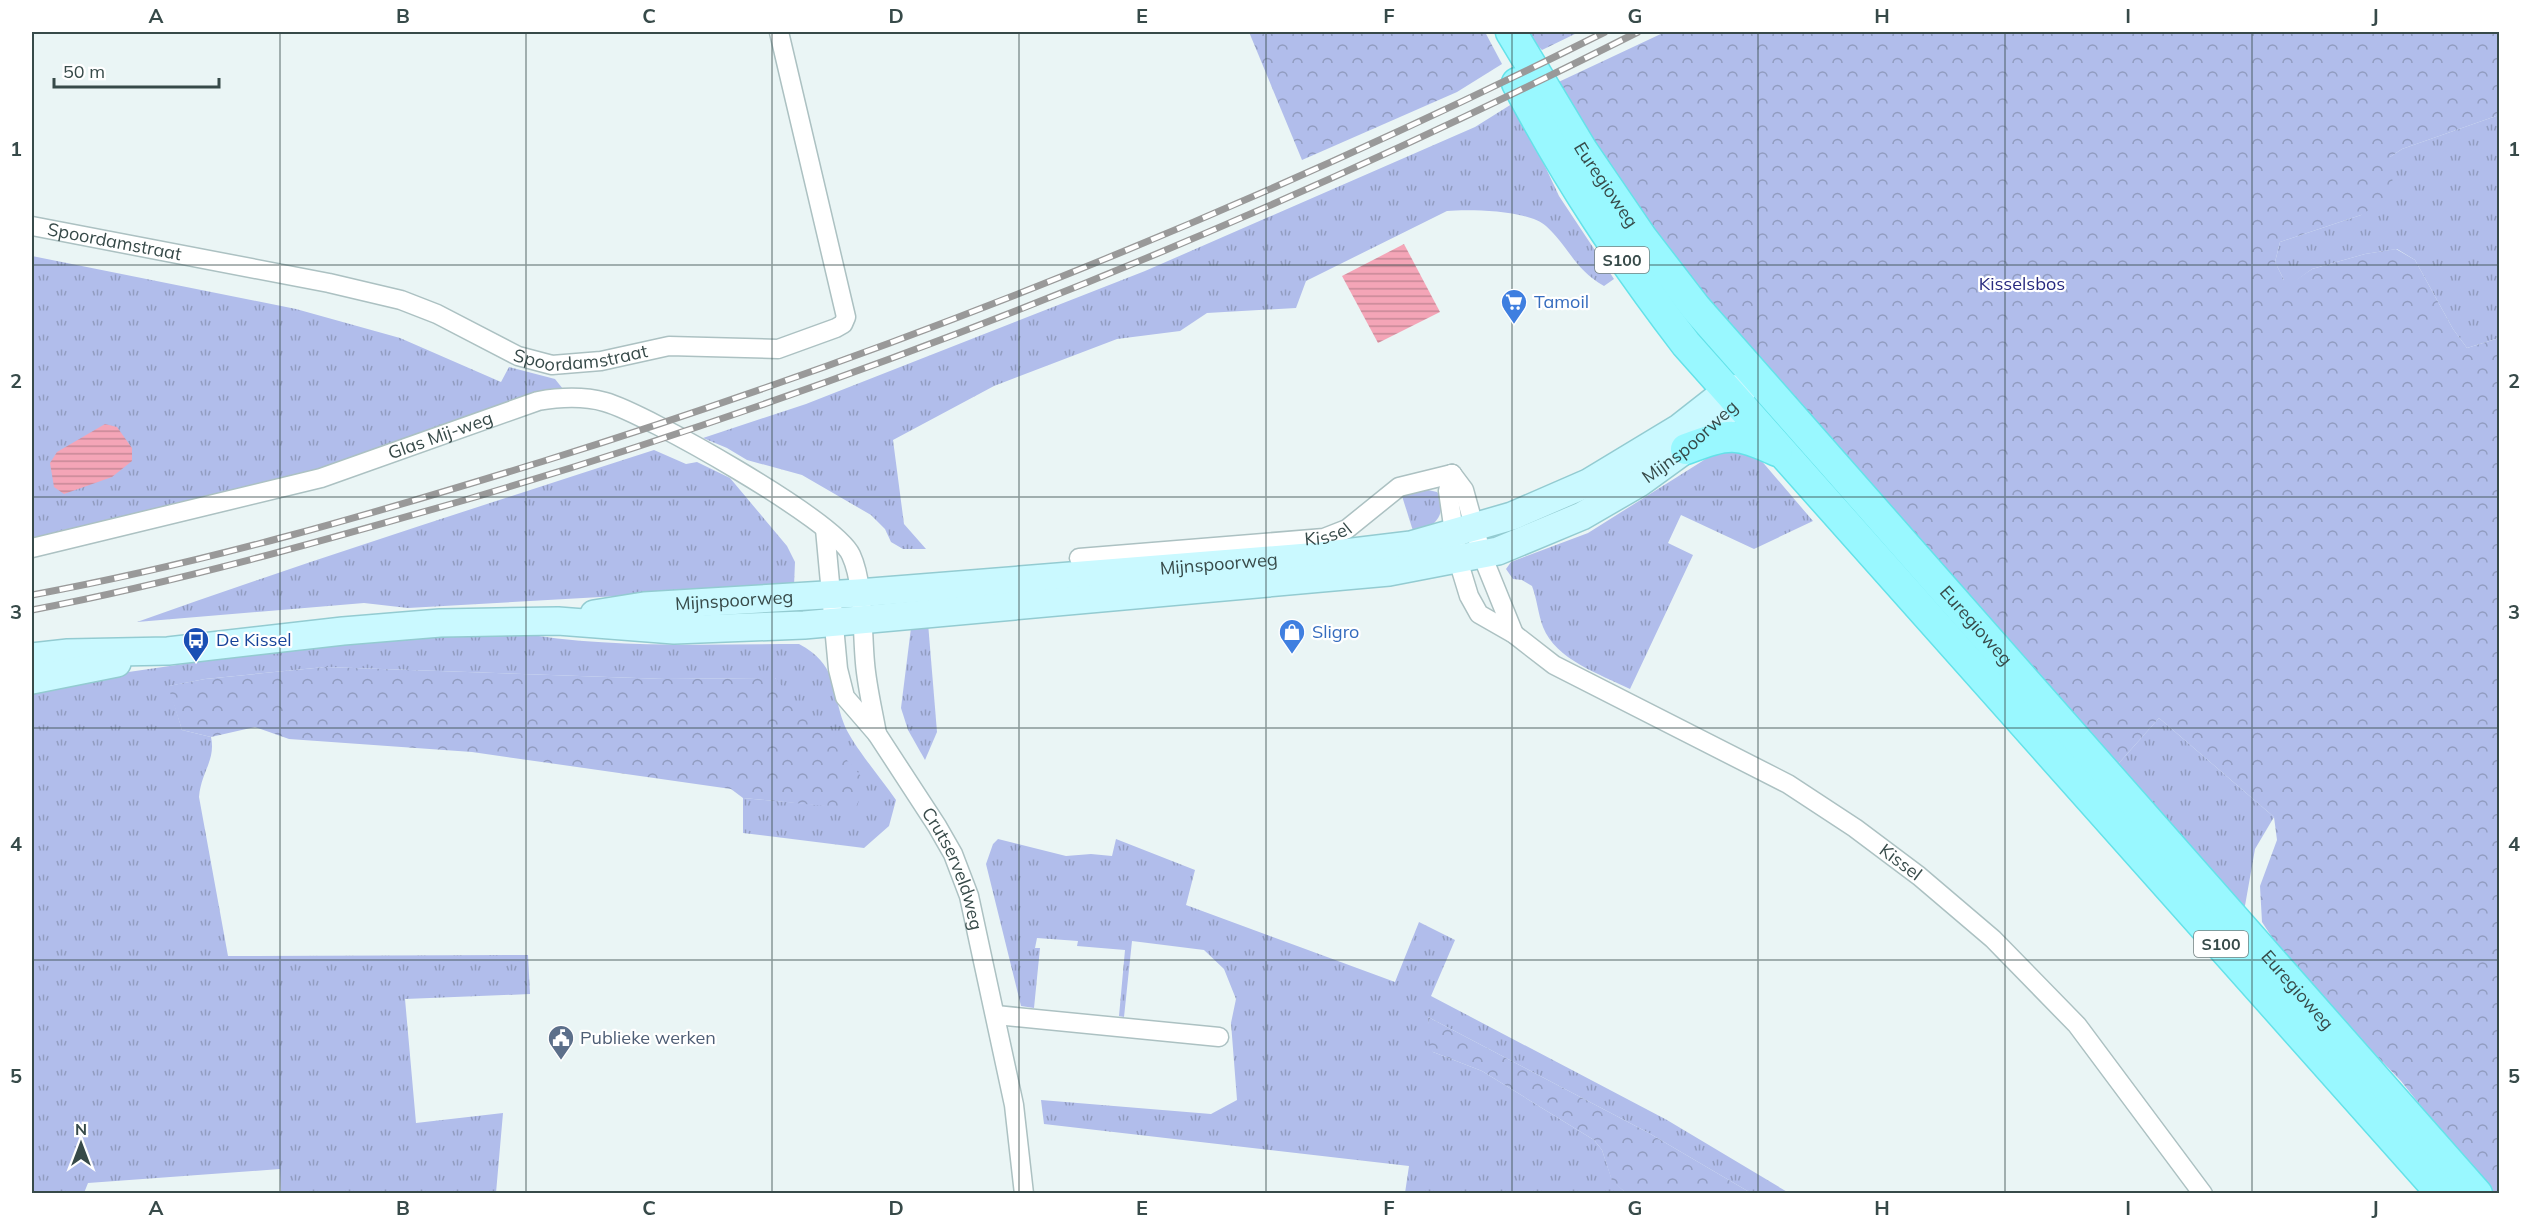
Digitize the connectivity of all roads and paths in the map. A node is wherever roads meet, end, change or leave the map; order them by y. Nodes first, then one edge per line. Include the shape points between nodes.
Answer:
1 (779, 32) edge
2 (1490, 32) edge
3 (1511, 32) edge
4 (32, 226) edge
5 (1669, 274) junction
6 (1736, 392) junction
7 (1686, 449) junction
8 (1785, 454) junction
9 (1881, 517) junction
10 (825, 529) junction
11 (1467, 544) junction
12 (32, 548) edge
13 (1079, 558) dead end
14 (858, 593) junction
15 (831, 595) junction
16 (558, 621) junction
17 (861, 621) junction
18 (833, 623) junction
19 (1514, 634) junction
20 (168, 651) junction
21 (32, 657) edge
22 (32, 680) edge
23 (877, 735) junction
24 (996, 1015) junction
25 (1219, 1037) dead end
26 (1024, 1194) edge
27 (2204, 1194) edge
28 (2442, 1194) edge
29 (2477, 1194) edge

1 - 4 street, Spoordamstraat via 846,317 836,328 785,347 669,346 601,361 552,365 525,358 401,300
2 - 6 main road, Euregioweg / S100 via 1547,139 1615,251 1686,344
3 - 5 main road, Euregioweg / S100 via 1558,114
5 - 6 main road, S100 via 1682,309
5 - 9 main road, Euregioweg / S100
6 - 7 street, Mijnspoorweg
6 - 8 main road, Euregioweg / S100
6 - 9 main road, S100 via 1848,496
6 - 11 street, Mijnspoorweg via 1598,478
7 - 8 main road via 1738,435
7 - 11 street, Mijnspoorweg via 1639,483 1582,516 1531,539
8 - 28 main road, Euregioweg / S100
9 - 29 main road, Euregioweg / S100
10 - 12 street, Glas Mij-weg via 741,473 641,416 606,402 567,397 525,404 321,478
10 - 14 street, Glas Mij-weg via 852,556
10 - 15 street
11 - 13 street, Kissel via 1464,490 1452,474 1399,487 1347,528 1324,538
11 - 14 street, Mijnspoorweg via 1411,545 1320,556
11 - 17 street, Mijnspoorweg via 1360,576
11 - 19 street, Kissel
11 - 19 street, Kissel via 1469,596 1479,614
14 - 15 street, Mijnspoorweg
14 - 17 street, Glas Mij-weg
15 - 16 street, Mijnspoorweg via 644,606
15 - 18 street, Crutserveldweg
16 - 18 street, Mijnspoorweg via 674,630
16 - 20 street, Mijnspoorweg via 440,623
17 - 18 street, Mijnspoorweg
17 - 23 street, Crutserveldweg
18 - 23 street, Crutserveldweg via 845,697
19 - 27 street, Kissel via 1554,665 1788,784 1919,876 1993,939 2078,1025
20 - 21 street, Mijnspoorweg
20 - 22 street, Mijnspoorweg
23 - 24 street, Crutserveldweg via 953,854 969,897
24 - 25 street
24 - 26 street, Crutserveldweg via 1014,1105

